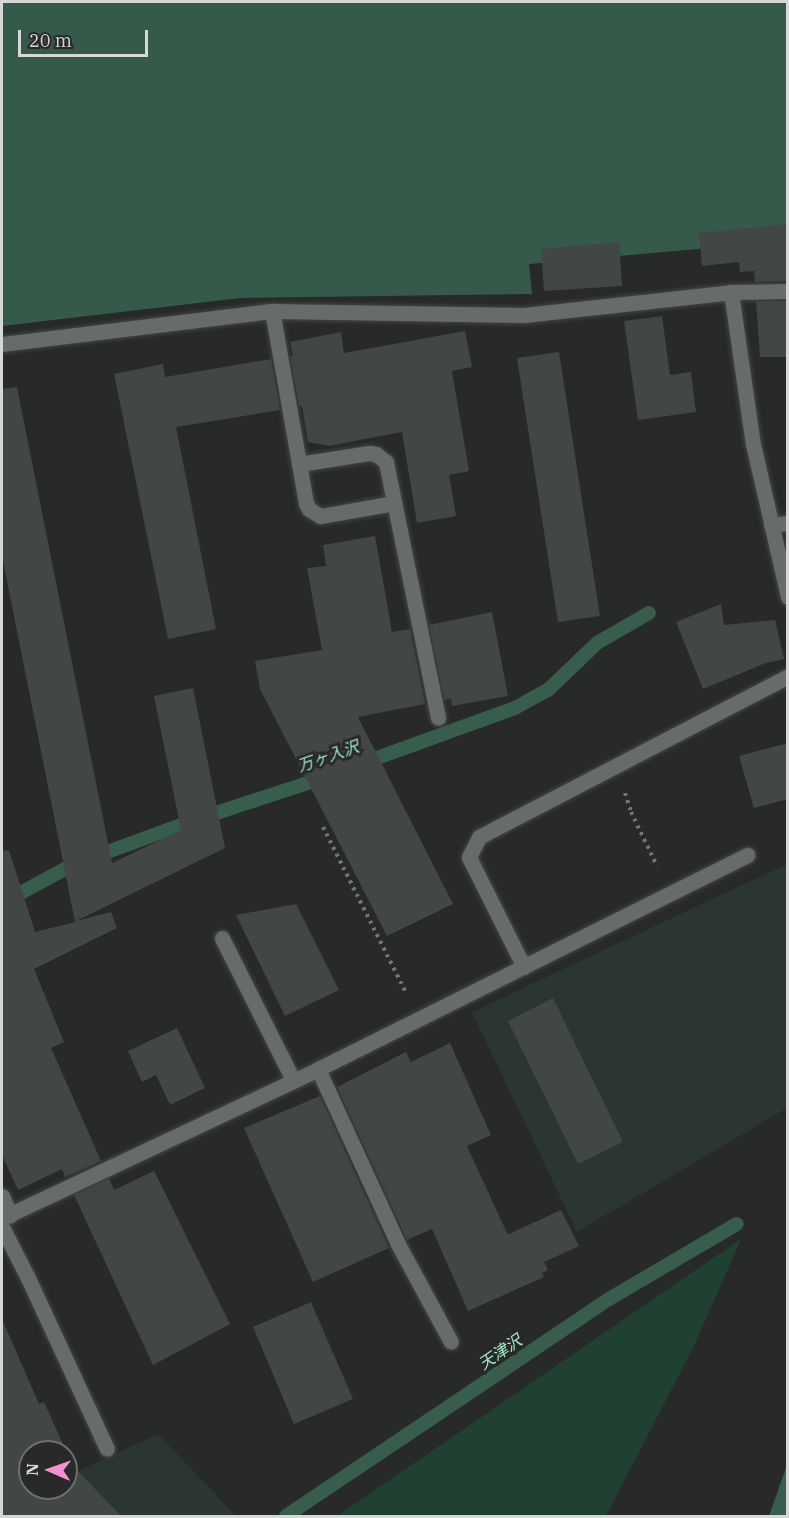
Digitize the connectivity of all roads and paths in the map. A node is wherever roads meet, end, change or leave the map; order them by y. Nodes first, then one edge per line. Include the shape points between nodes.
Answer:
1 (788, 291) edge
2 (731, 292) junction
3 (272, 311) junction
4 (2, 344) edge
5 (299, 464) junction
6 (394, 503) junction
7 (788, 523) edge
8 (771, 525) junction
9 (788, 597) edge
10 (788, 676) edge
11 (438, 718) dead end
12 (632, 758) junction
13 (323, 827) dead end
14 (748, 855) dead end
15 (671, 893) junction
16 (222, 938) dead end
17 (524, 967) junction
18 (419, 1018) junction
19 (318, 1069) junction
20 (293, 1080) junction
21 (2, 1196) edge
22 (4, 1220) edge
23 (452, 1342) dead end
24 (107, 1449) dead end

1 - 2 street
2 - 3 street via 524,315
2 - 8 street via 753,444
3 - 4 street
3 - 5 street
5 - 6 street via 376,454 386,462
5 - 6 street via 306,503 315,514
6 - 11 street
7 - 8 street
8 - 9 street
10 - 12 street
12 - 15 path via 624,786 631,812
12 - 17 street via 478,837 473,844 469,857
13 - 18 path
14 - 15 street
15 - 17 street
16 - 20 street
17 - 18 street
18 - 19 street
19 - 20 street
19 - 23 street via 398,1244
20 - 22 street
21 - 22 street
22 - 24 street

